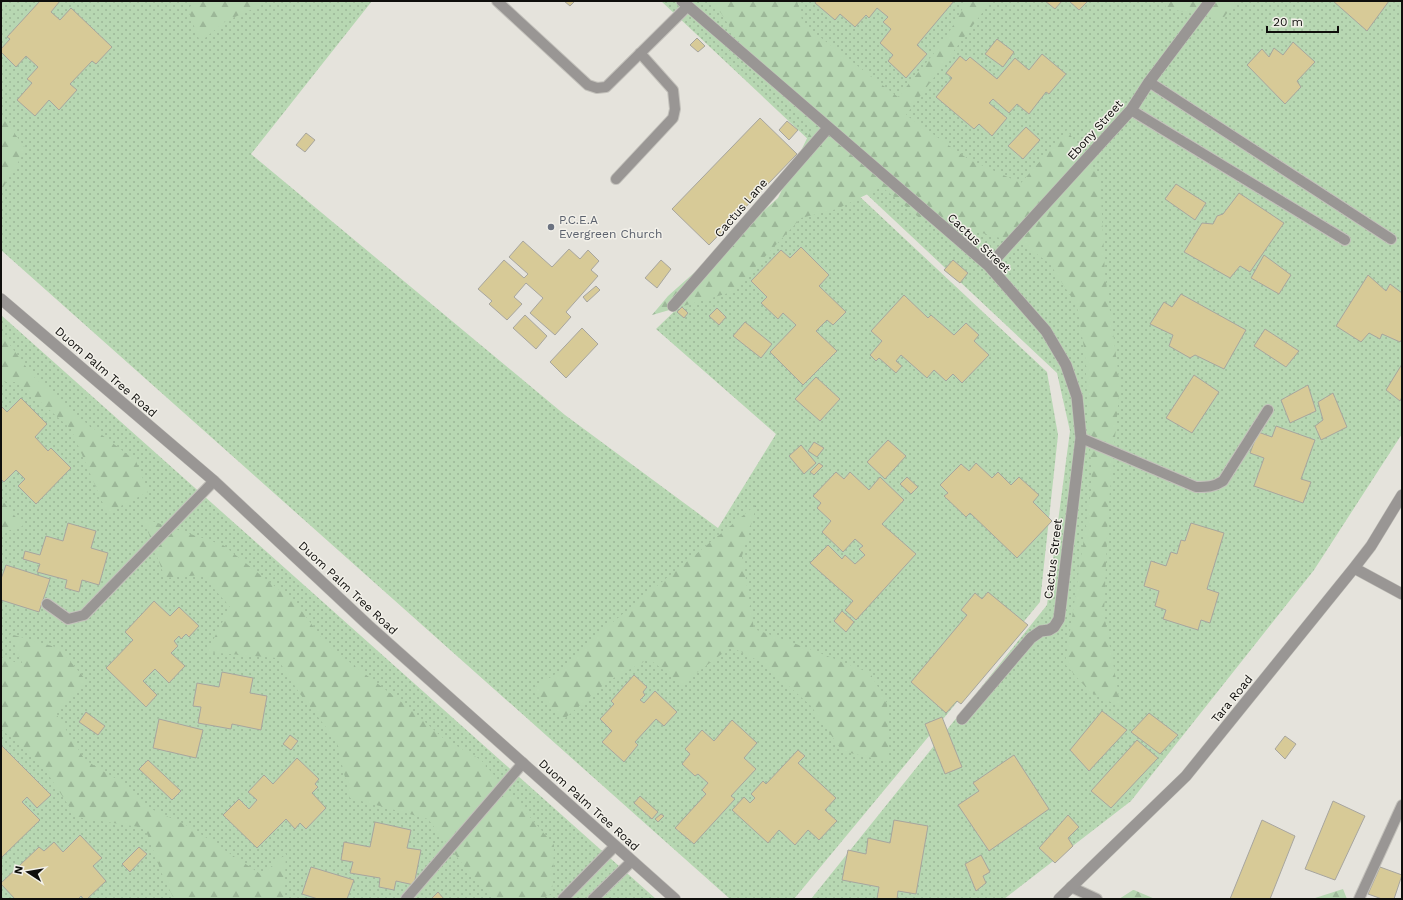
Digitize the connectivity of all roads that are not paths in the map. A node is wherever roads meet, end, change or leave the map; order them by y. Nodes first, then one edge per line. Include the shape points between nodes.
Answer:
1 (497, 1) edge
2 (1210, 1) edge
3 (685, 4) edge
4 (640, 53) junction
5 (1149, 82) junction
6 (1132, 110) junction
7 (828, 128) junction
8 (616, 179) dead end
9 (1391, 238) dead end
10 (1345, 240) dead end
11 (989, 266) junction
12 (1, 299) edge
13 (673, 306) dead end
14 (1268, 410) dead end
15 (1081, 438) junction
16 (214, 481) junction
17 (1402, 495) edge
18 (1354, 568) junction
19 (1402, 594) edge
20 (47, 604) dead end
21 (962, 719) dead end
22 (523, 763) junction
23 (1402, 805) edge
24 (615, 846) junction
25 (632, 861) junction
26 (1071, 887) junction
27 (406, 899) edge
28 (563, 899) edge
29 (594, 899) edge
30 (674, 899) edge
31 (1059, 899) edge
32 (1097, 899) edge
33 (1359, 899) edge

1 - 4 lane via 588,85 606,87
2 - 5 street, Ebony Street
3 - 4 lane
3 - 7 street, Cactus Street
4 - 8 lane via 673,90 675,109 673,118
5 - 6 street, Ebony Street
5 - 9 lane
6 - 10 lane
6 - 11 street, Ebony Street
7 - 11 street, Cactus Street
7 - 13 street, Cactus Lane
11 - 15 street, Cactus Street via 1046,331 1066,365 1077,397
12 - 16 street, Duom Palm Tree Road
14 - 15 lane via 1223,481 1208,488 1196,487
15 - 21 street, Cactus Street via 1059,619 1054,627 1041,631 1031,638
16 - 20 lane via 84,615 68,620
16 - 22 street, Duom Palm Tree Road via 368,625
17 - 18 street, Tara Road via 1371,546
18 - 19 street
18 - 26 street, Tara Road via 1186,776
22 - 24 street, Duom Palm Tree Road
22 - 27 lane
23 - 33 lane
24 - 25 street, Duom Palm Tree Road
24 - 28 lane
25 - 29 lane
25 - 30 street, Duom Palm Tree Road
26 - 31 street, Tara Road
26 - 32 lane

